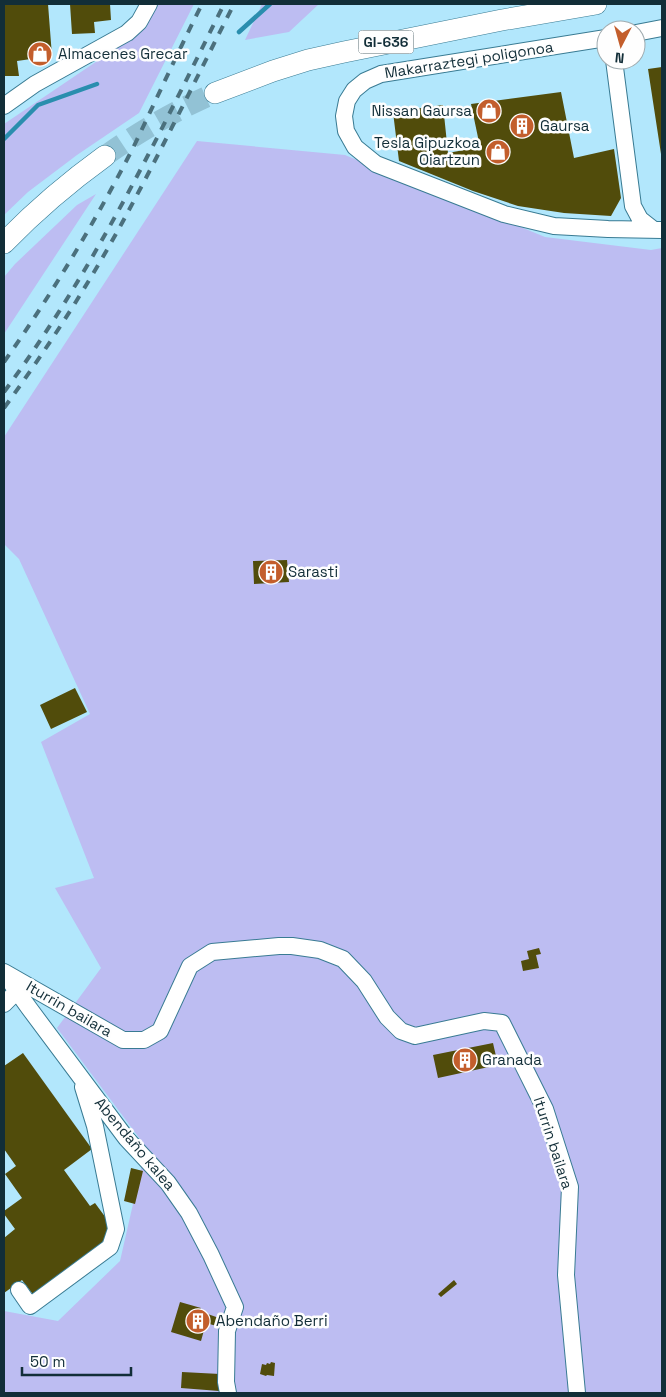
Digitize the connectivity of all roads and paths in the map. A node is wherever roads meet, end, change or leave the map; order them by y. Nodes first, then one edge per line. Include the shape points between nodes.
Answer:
1 (149, 4) edge
2 (596, 4) edge
3 (662, 28) edge
4 (646, 31) edge
5 (596, 40) edge
6 (615, 70) edge
7 (215, 93) tunnel mouth
8 (4, 106) edge
9 (105, 156) tunnel mouth
10 (35, 212) junction
11 (658, 230) edge
12 (4, 243) edge
13 (4, 259) edge
14 (4, 972) edge
15 (17, 991) junction
16 (4, 1004) edge
17 (79, 1075) junction
18 (18, 1290) dead end
19 (228, 1393) edge
20 (577, 1393) edge

1 - 8 street via 139,22 127,33 35,84
2 - 7 main road, GI-636 via 493,21 308,60
3 - 4 street
5 - 11 street, Makarraztegi poligonoa via 381,74 354,90 347,101 346,131 355,147 376,164 504,214 554,226
6 - 11 street, Makarraztegi poligonoa via 634,206 640,219
9 - 10 main road
10 - 12 main road
10 - 13 main road via 27,233
14 - 15 street, Abendaño kalea
14 - 20 street, Iturrin bailara via 123,1040 144,1040 160,1031 190,966 212,952 292,946 320,950 343,959 364,981 387,1017 401,1031 415,1036 484,1021 502,1023 545,1108 570,1187 566,1275
15 - 16 street
15 - 17 street, Abendaño kalea
17 - 18 street via 95,1126 116,1229 110,1247 30,1306
17 - 19 street, Abendaño kalea via 126,1138 168,1183 189,1213 211,1255 235,1307 227,1331

